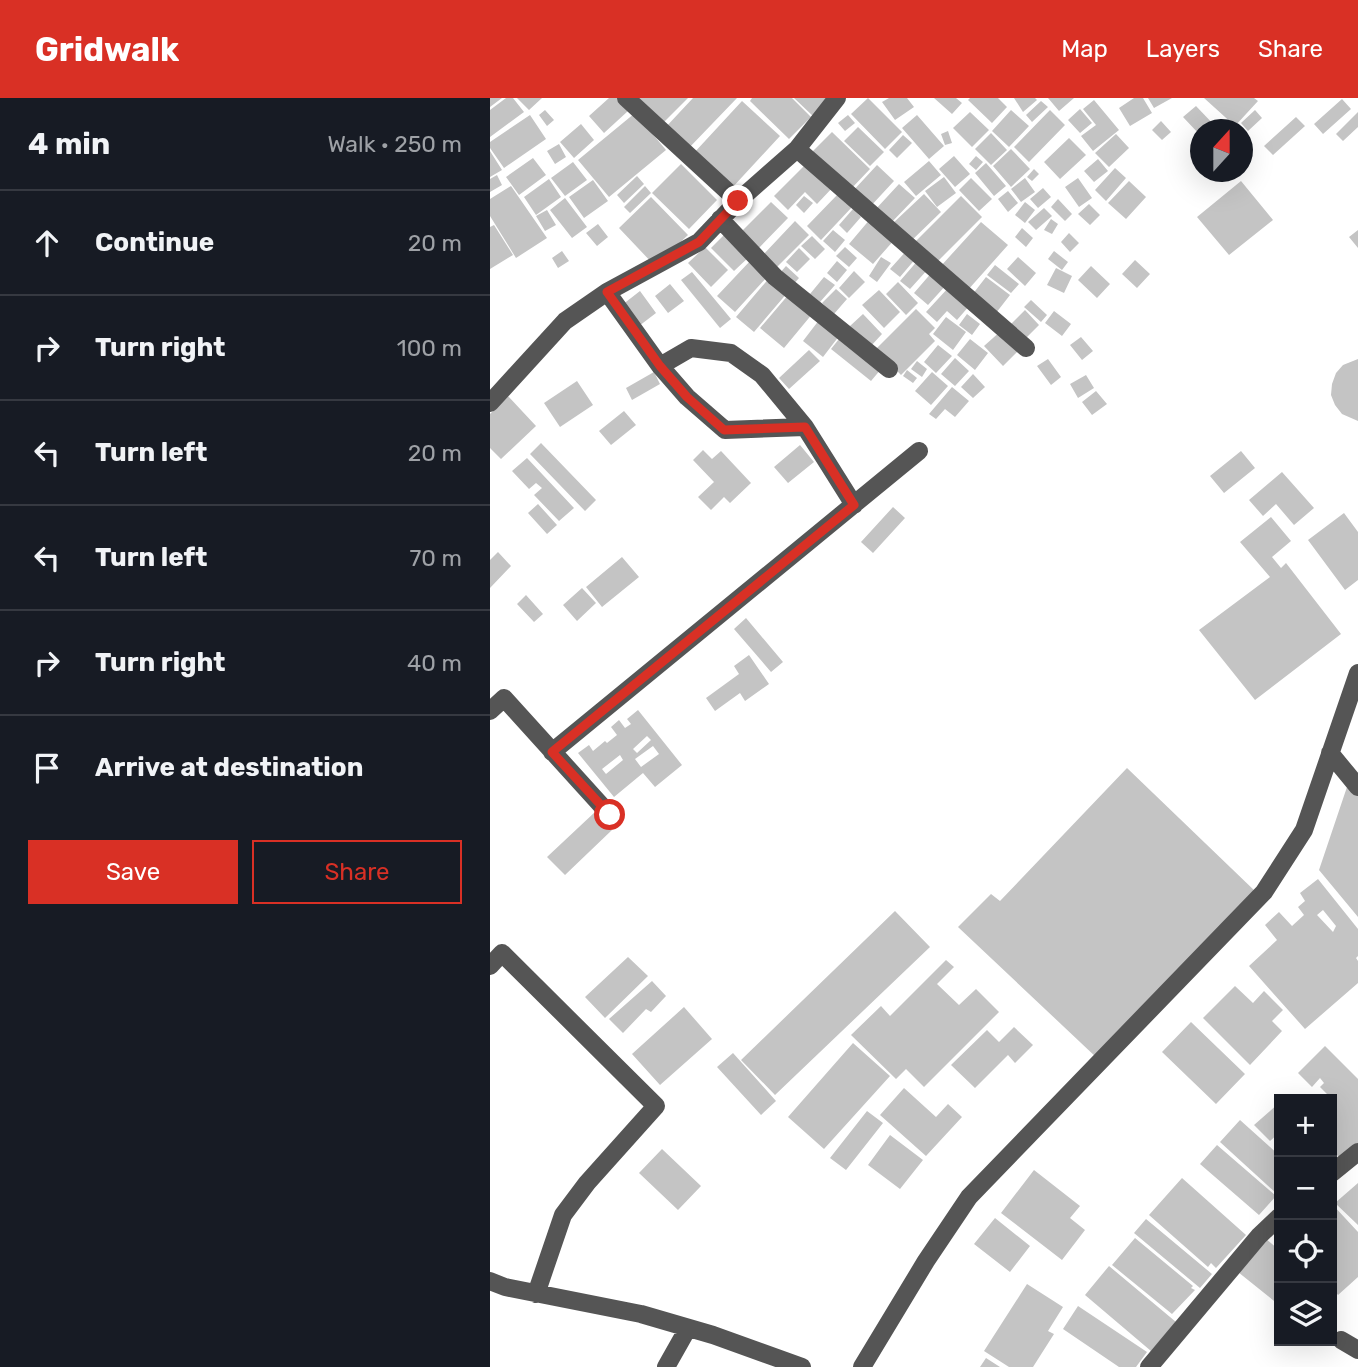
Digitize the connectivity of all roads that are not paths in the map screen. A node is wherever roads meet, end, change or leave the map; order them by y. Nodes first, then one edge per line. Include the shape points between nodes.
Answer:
1 (626, 98) edge
2 (837, 98) edge
3 (797, 149) junction
4 (738, 201) junction
5 (720, 219) junction
6 (607, 292) junction
7 (1026, 348) dead end
8 (660, 366) junction
9 (889, 369) dead end
10 (491, 401) edge
11 (805, 427) junction
12 (919, 451) dead end
13 (854, 505) junction
14 (1358, 673) edge
15 (490, 711) edge
16 (552, 752) junction
17 (1331, 753) junction
18 (1358, 787) edge
19 (610, 815) dead end
20 (490, 965) edge
21 (1358, 1152) edge
22 (1337, 1169) edge
23 (1276, 1220) edge
24 (490, 1281) edge
25 (536, 1293) junction
26 (688, 1328) junction
27 (1341, 1340) dead end
28 (1358, 1350) edge
29 (666, 1367) edge
30 (802, 1367) edge
31 (862, 1367) edge
32 (1149, 1367) edge

1 - 4 street
2 - 3 street
3 - 4 street
3 - 7 street
4 - 5 street
5 - 6 street via 699,242
5 - 9 street via 775,277
6 - 8 street
6 - 10 street via 565,321
8 - 11 street via 724,430
8 - 11 street via 691,348 731,354 762,375
11 - 13 street
12 - 13 street
13 - 16 street
14 - 17 street
15 - 16 street via 504,698
16 - 19 street
17 - 18 street
17 - 31 street via 1304,830 1264,892 970,1197
20 - 25 street via 502,953 656,1106 563,1215
21 - 22 street
23 - 32 street
24 - 25 street
25 - 26 street
26 - 29 street
26 - 30 street
27 - 28 street

